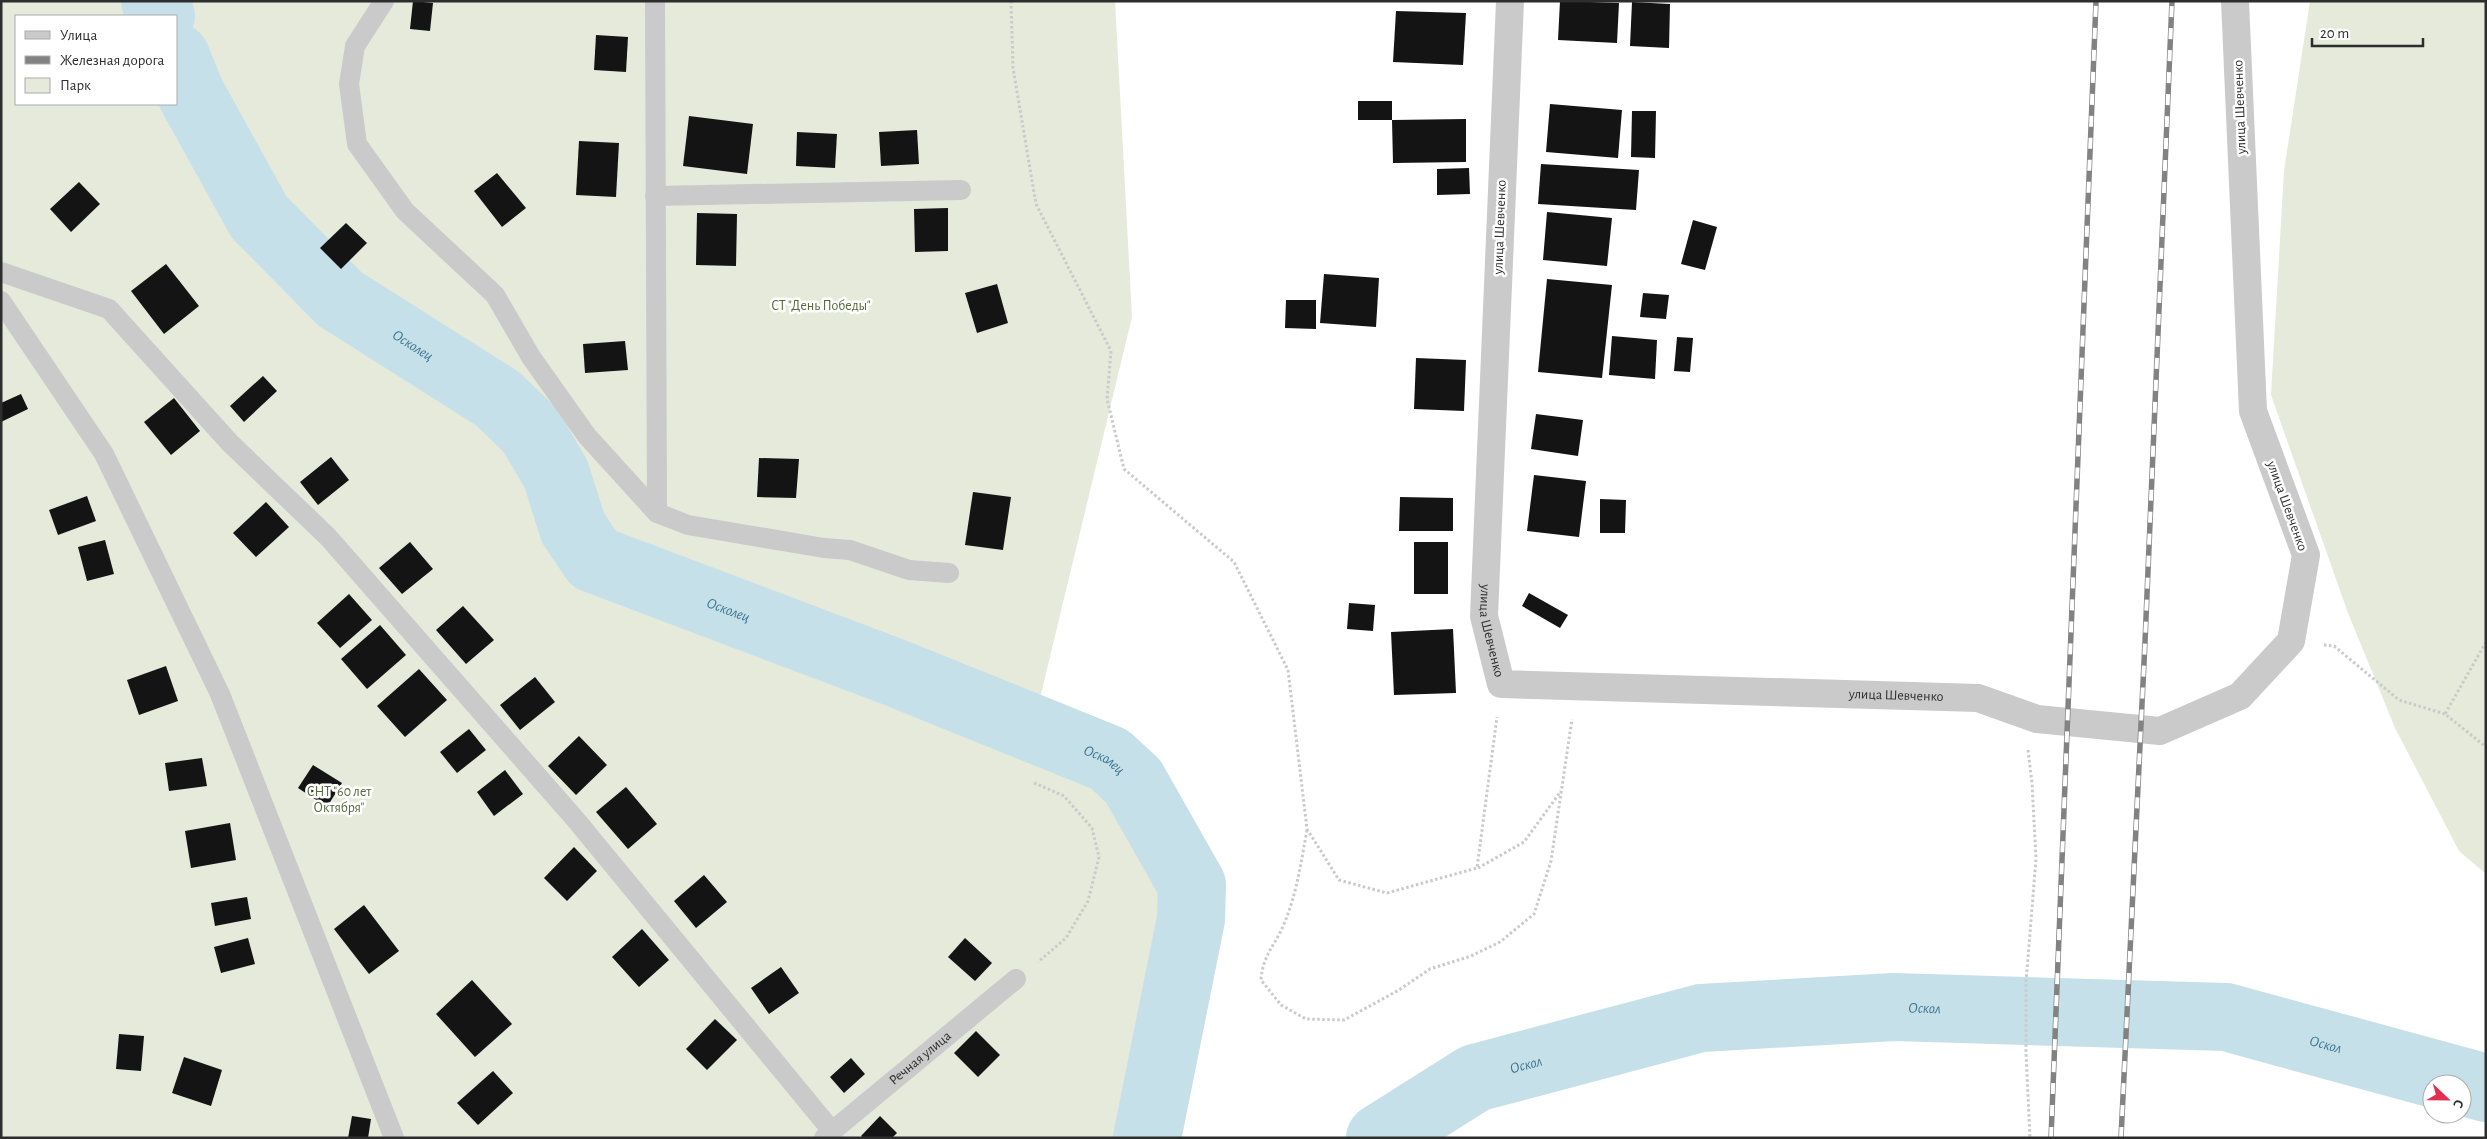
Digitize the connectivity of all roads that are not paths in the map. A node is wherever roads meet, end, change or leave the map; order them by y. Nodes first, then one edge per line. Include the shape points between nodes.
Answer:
1 (384, 1) edge
2 (655, 1) edge
3 (1510, 1) edge
4 (2235, 1) edge
5 (961, 190) dead end
6 (655, 196) junction
7 (1, 272) edge
8 (1, 301) edge
9 (657, 513) junction
10 (949, 573) dead end
11 (1016, 979) road end
12 (828, 1134) edge
13 (394, 1138) edge

1 - 9 lane via 355,46 349,84 357,144 405,210 495,295 531,356 587,436
2 - 6 lane
3 - 4 street, улица Шевченко via 1484,616 1501,684 1978,698 2037,720 2160,731 2240,696 2291,642 2306,555 2253,411
5 - 6 lane
6 - 9 lane
7 - 12 lane via 109,308 230,444 328,537 576,820
8 - 13 lane via 104,454 220,694
9 - 10 lane via 688,525 850,550 909,570
11 - 12 lane, Речная улица

